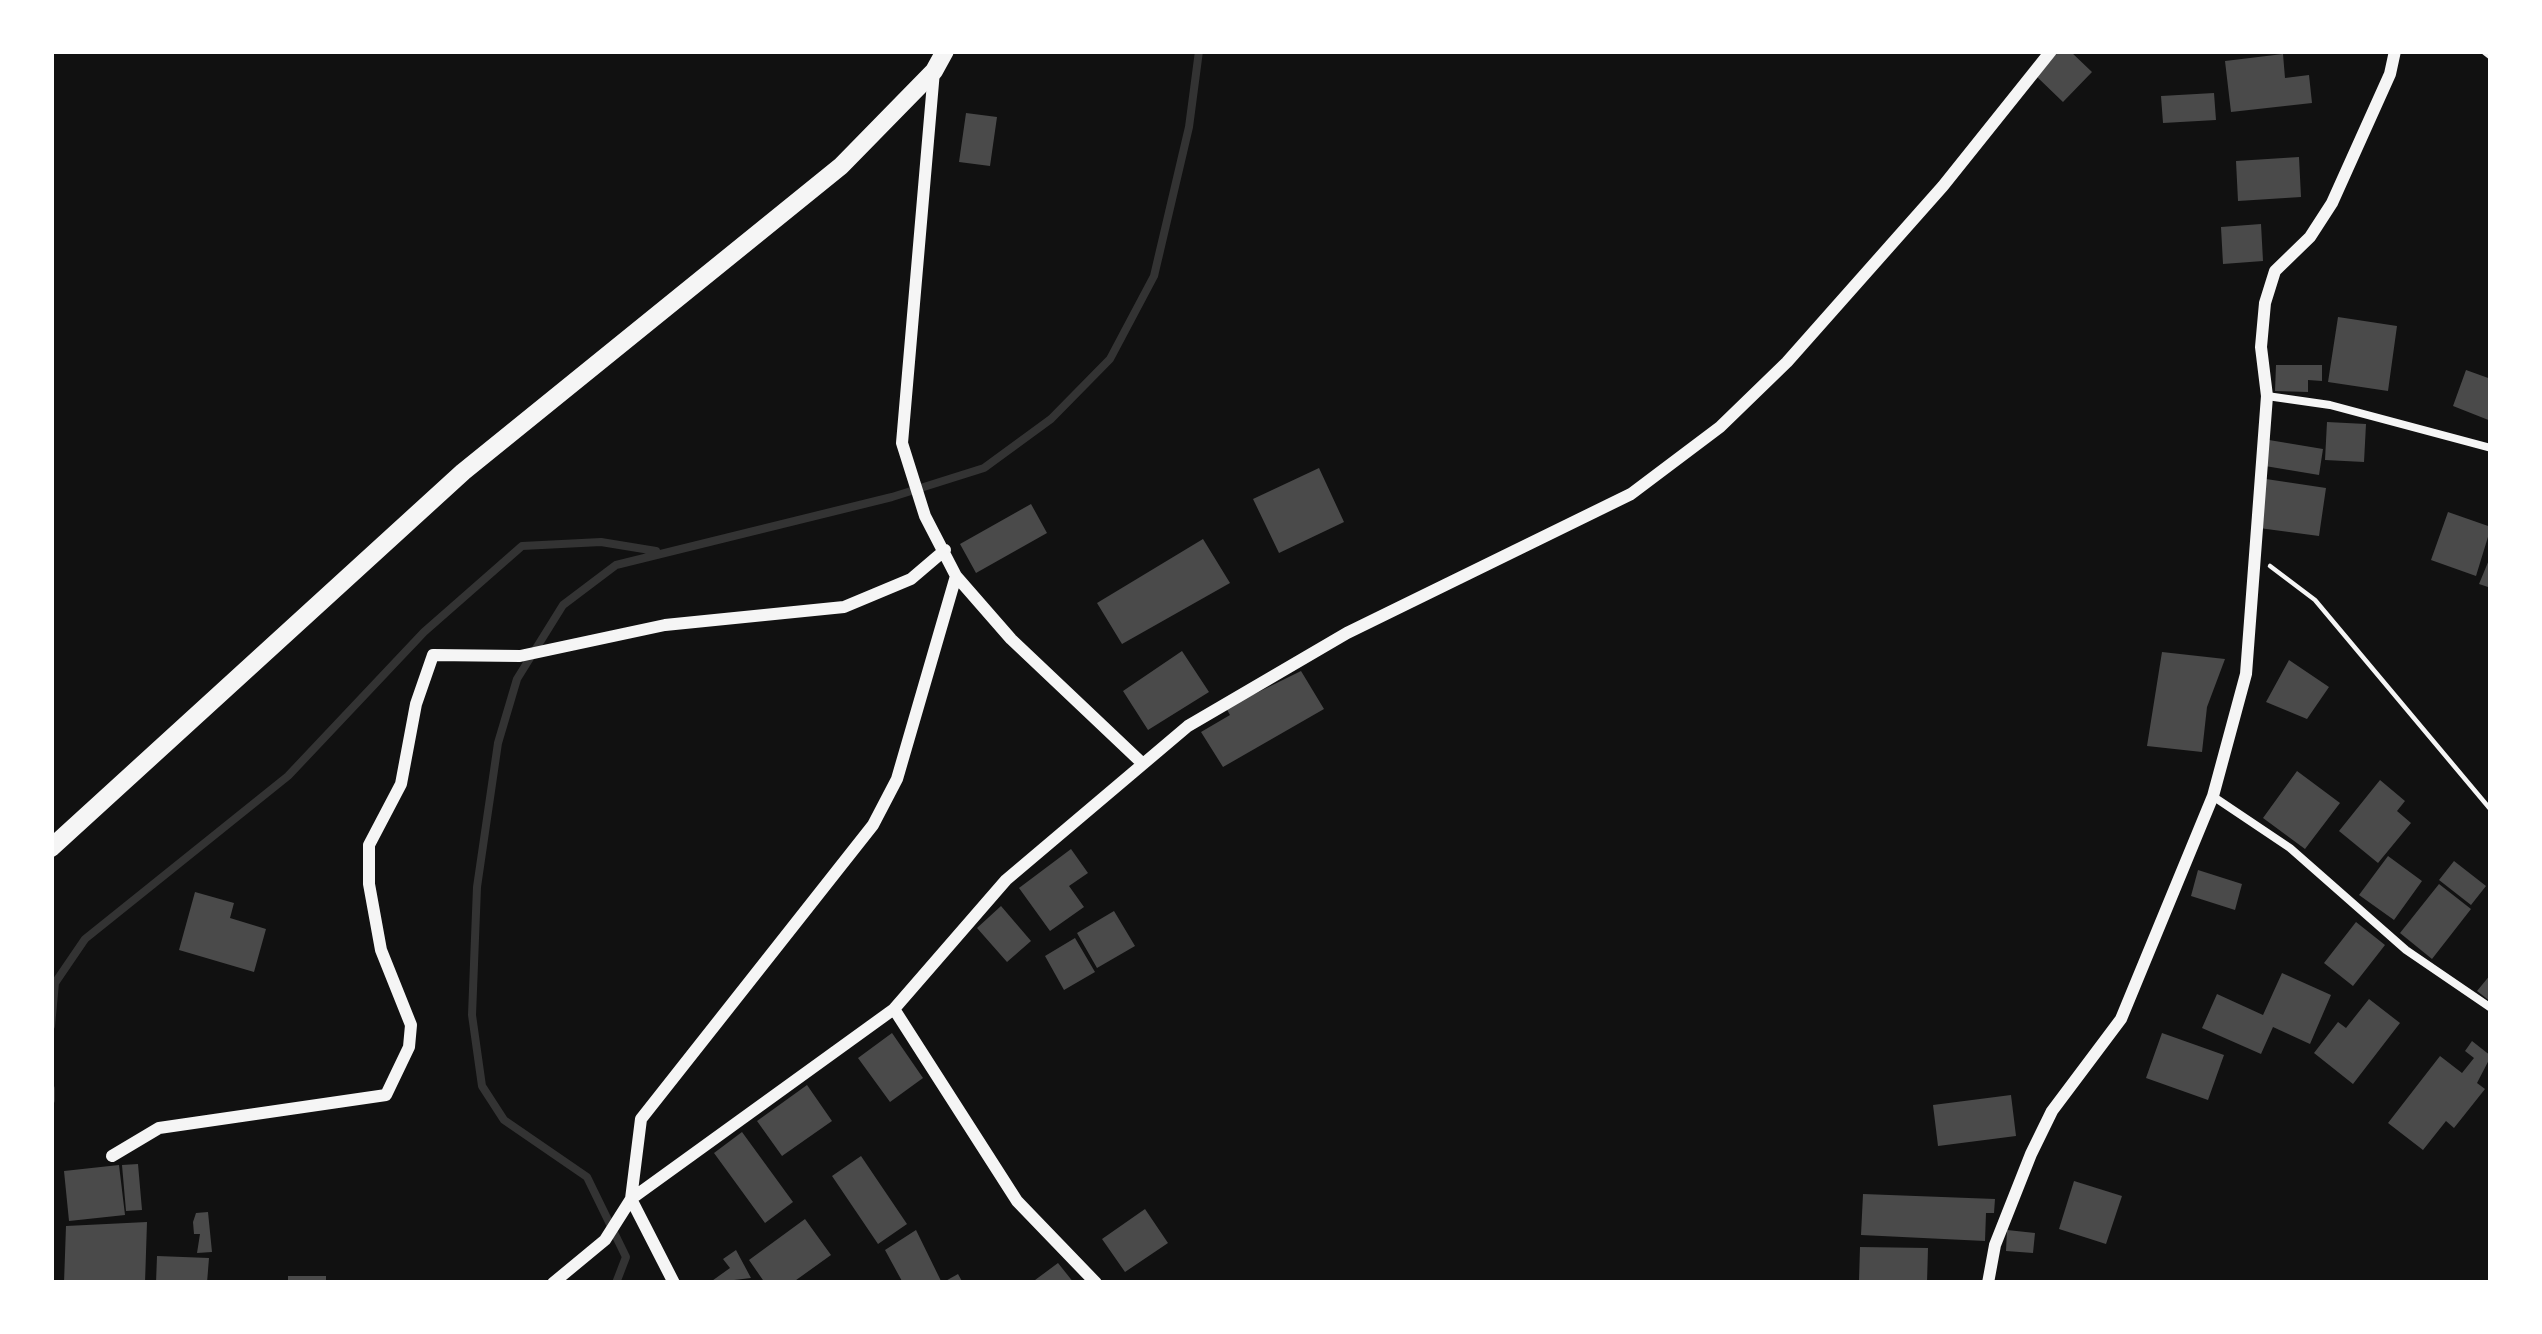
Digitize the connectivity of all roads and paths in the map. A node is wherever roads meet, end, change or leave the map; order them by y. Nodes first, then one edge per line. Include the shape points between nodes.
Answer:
1 (945, 51) edge
2 (2050, 51) edge
3 (2395, 51) edge
4 (2482, 51) edge
5 (2491, 58) edge
6 (934, 70) junction
7 (2267, 396) junction
8 (2491, 448) edge
9 (945, 550) junction
10 (2252, 552) junction
11 (956, 576) junction
12 (1143, 764) junction
13 (2213, 796) junction
14 (2491, 810) edge
15 (51, 848) edge
16 (2491, 1008) edge
17 (894, 1009) junction
18 (112, 1156) dead end
19 (627, 1206) junction
20 (553, 1283) edge
21 (674, 1283) edge
22 (1096, 1283) edge
23 (1988, 1283) edge

1 - 6 street
2 - 12 street via 1787,362 1668,468 1590,516 1264,677
3 - 7 street via 2332,203 2275,271 2261,347
4 - 5 path
6 - 9 street via 902,443
6 - 15 street via 842,166 463,472
7 - 8 lane
7 - 10 street
9 - 11 street
9 - 18 street via 911,579 844,607 665,625 554,652 433,655 401,784 369,845 381,950 411,1025 386,1095 158,1128
10 - 13 street via 2246,674
10 - 14 path via 2314,600
11 - 12 street
11 - 19 street via 897,779 873,825 640,1119
12 - 17 street via 983,902
13 - 16 lane
13 - 23 street via 2121,1018 2052,1111 2031,1154
17 - 19 street
17 - 22 street via 1017,1201
19 - 20 street via 605,1240
19 - 21 street

